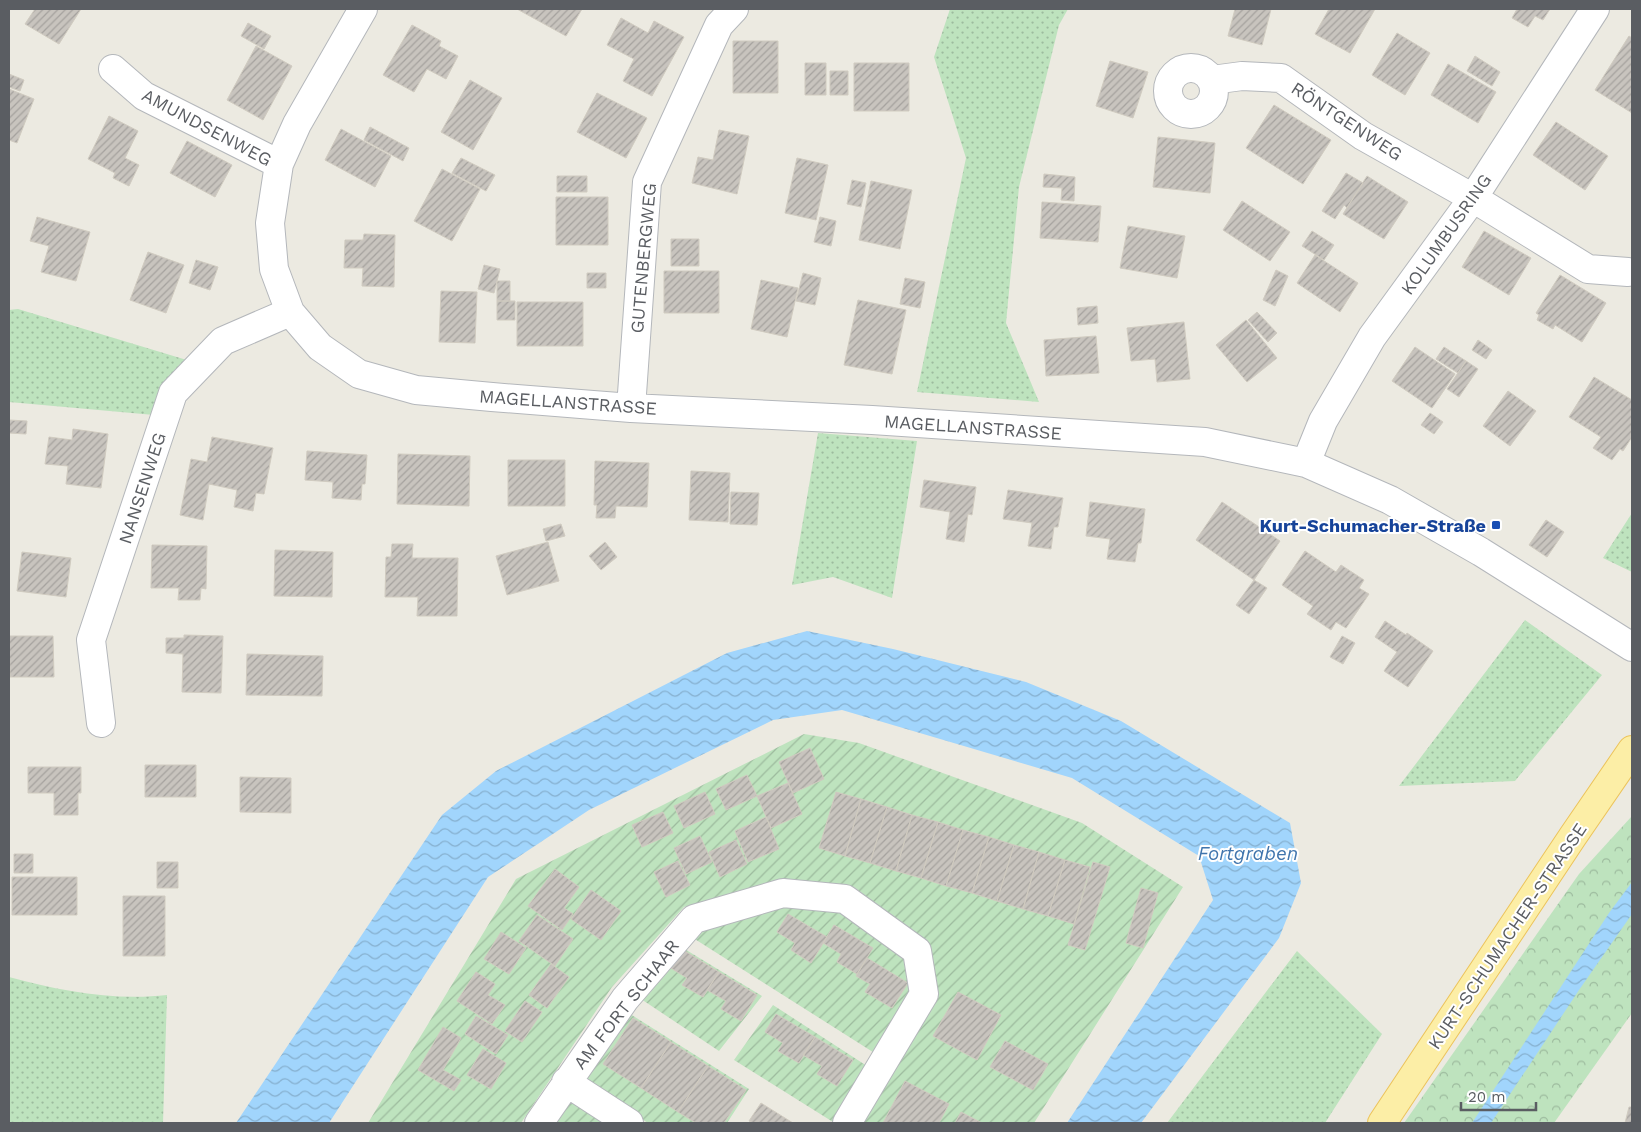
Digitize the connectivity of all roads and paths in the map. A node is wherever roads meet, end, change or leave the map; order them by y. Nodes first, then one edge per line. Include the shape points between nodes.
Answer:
1 (363, 9) edge
2 (734, 9) edge
3 (1595, 9) edge
4 (113, 69) dead end
5 (1212, 80) dead end
6 (279, 164) junction
7 (1473, 198) junction
8 (1628, 272) dead end
9 (290, 312) junction
10 (632, 408) junction
11 (1306, 463) junction
12 (1632, 646) edge
13 (102, 723) dead end
14 (1632, 750) edge
15 (566, 1082) junction
16 (539, 1123) edge
17 (629, 1123) edge
18 (847, 1123) edge
19 (1382, 1123) edge

1 - 6 street via 297,124
2 - 10 street, GUTENBERGWEG via 719,25 647,182
3 - 7 street, KOLUMBUSRING
4 - 6 street, AMUNDSENWEG via 144,96
5 - 7 street, RÖNTGENWEG via 1242,76 1281,78 1363,136
6 - 9 street via 270,224 274,269
7 - 8 street, RÖNTGENWEG via 1588,269
7 - 11 street, KOLUMBUSRING via 1372,337 1323,421
9 - 10 street, MAGELLANSTRASSE via 320,347 359,374 369,377 416,390
9 - 13 street, NANSENWEG via 223,341 173,393 92,640
10 - 11 street, MAGELLANSTRASSE via 1205,442
11 - 12 street, MAGELLANSTRASSE via 1415,514
14 - 19 main road, KURT-SCHUMACHER-STRASSE
15 - 16 street, AM FORT SCHAAR
15 - 17 street, AM FORT SCHAAR
15 - 18 street, AM FORT SCHAAR via 625,999 694,919 783,893 845,899 917,951 924,994

